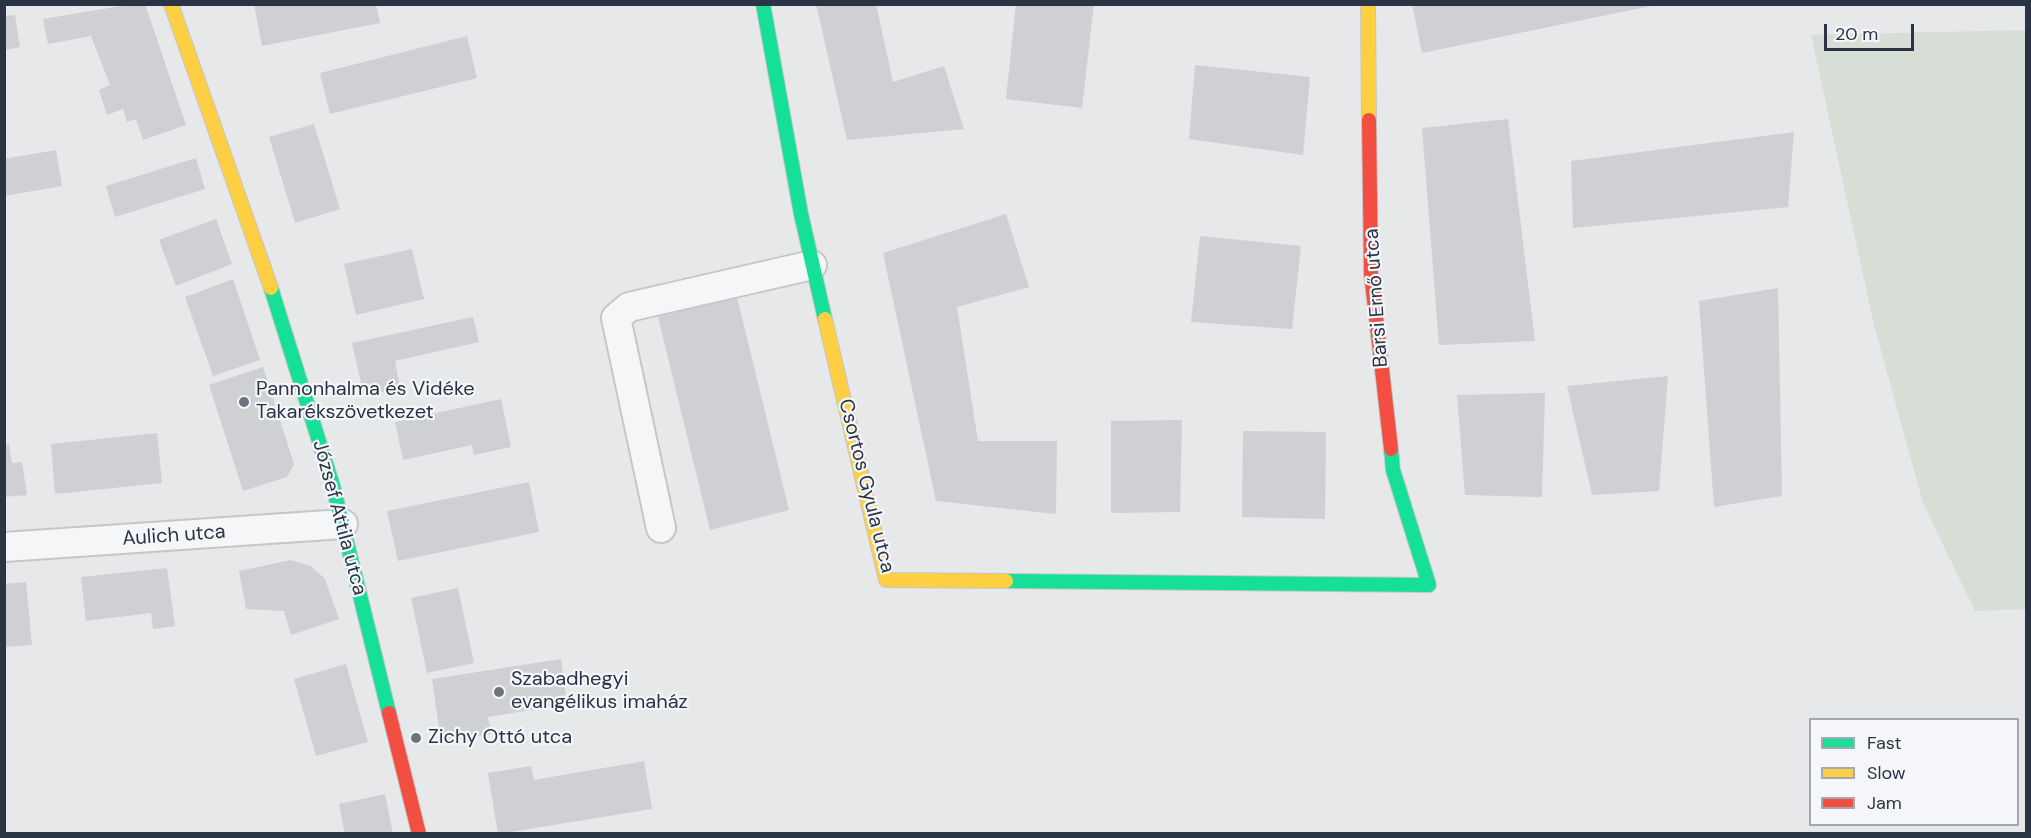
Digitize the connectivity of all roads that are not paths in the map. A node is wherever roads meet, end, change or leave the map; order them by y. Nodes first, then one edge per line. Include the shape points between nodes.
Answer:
1 (171, 4) edge
2 (763, 4) edge
3 (1368, 4) edge
4 (813, 265) junction
5 (343, 524) junction
6 (661, 528) dead end
7 (4, 548) edge
8 (1429, 585) joint
9 (419, 834) edge

1 - 5 street, József Attila utca via 253,231
2 - 4 street, Csortos Gyula utca
3 - 8 street, Barsi Ernő utca via 1372,284 1394,470
4 - 6 street via 629,307 616,318
4 - 8 street, Csortos Gyula utca via 886,580
5 - 7 street, Aulich utca
5 - 9 street, József Attila utca

